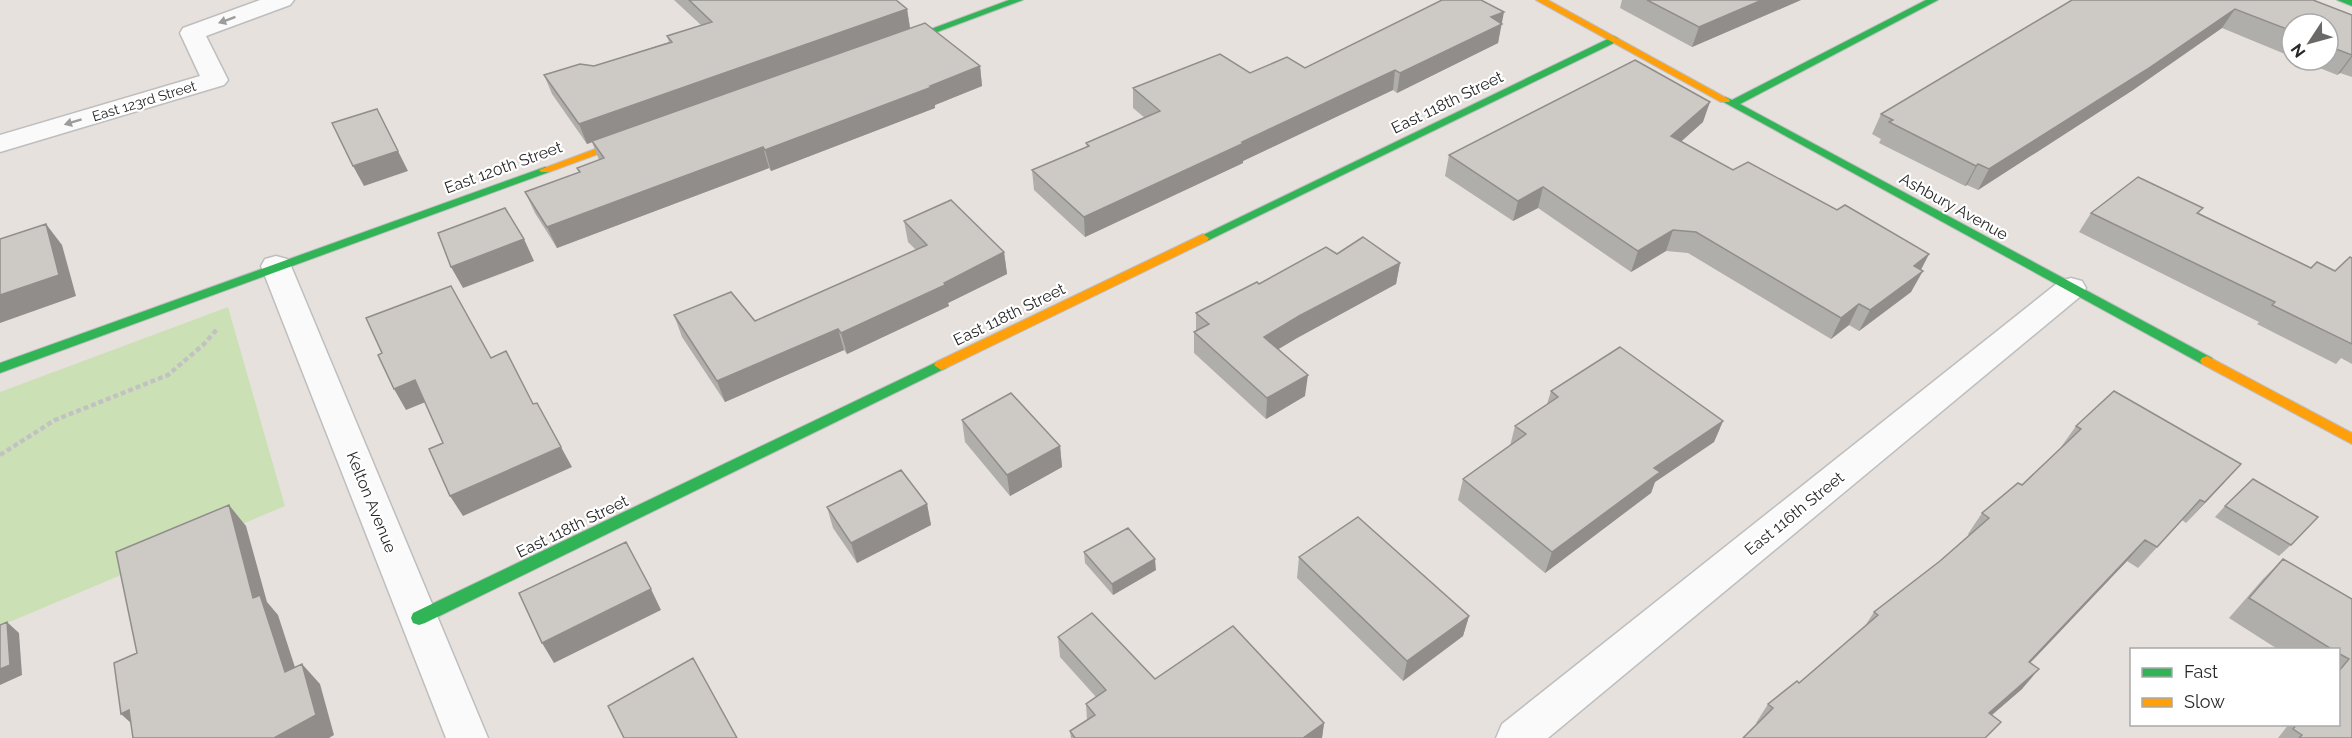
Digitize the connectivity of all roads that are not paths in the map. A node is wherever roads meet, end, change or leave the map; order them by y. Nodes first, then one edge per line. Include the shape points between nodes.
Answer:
1 (282, 0) edge
2 (1018, 0) edge
3 (1541, 0) edge
4 (1933, 0) edge
5 (2342, 0) edge
6 (2352, 3) edge
7 (1614, 39) junction
8 (883, 48) edge
9 (1732, 104) junction
10 (647, 133) edge
11 (0, 144) edge
12 (276, 266) junction
13 (2071, 288) junction
14 (0, 368) edge
15 (2352, 439) edge
16 (419, 618) junction
17 (467, 738) edge
18 (1517, 738) edge

1 -> 11 street, East 123rd Street via 192,33 215,80
2 - 8 street
3 - 7 street, Ashbury Avenue
4 - 9 street
5 - 6 street
7 - 9 street, Ashbury Avenue
7 - 16 street, East 118th Street
9 - 13 street, Ashbury Avenue
10 - 12 street, East 120th Street
12 - 14 street, East 120th Street
12 - 16 street, Kelton Avenue
13 - 15 street, Ashbury Avenue
13 - 18 street, East 116th Street
16 - 17 street, Kelton Avenue

